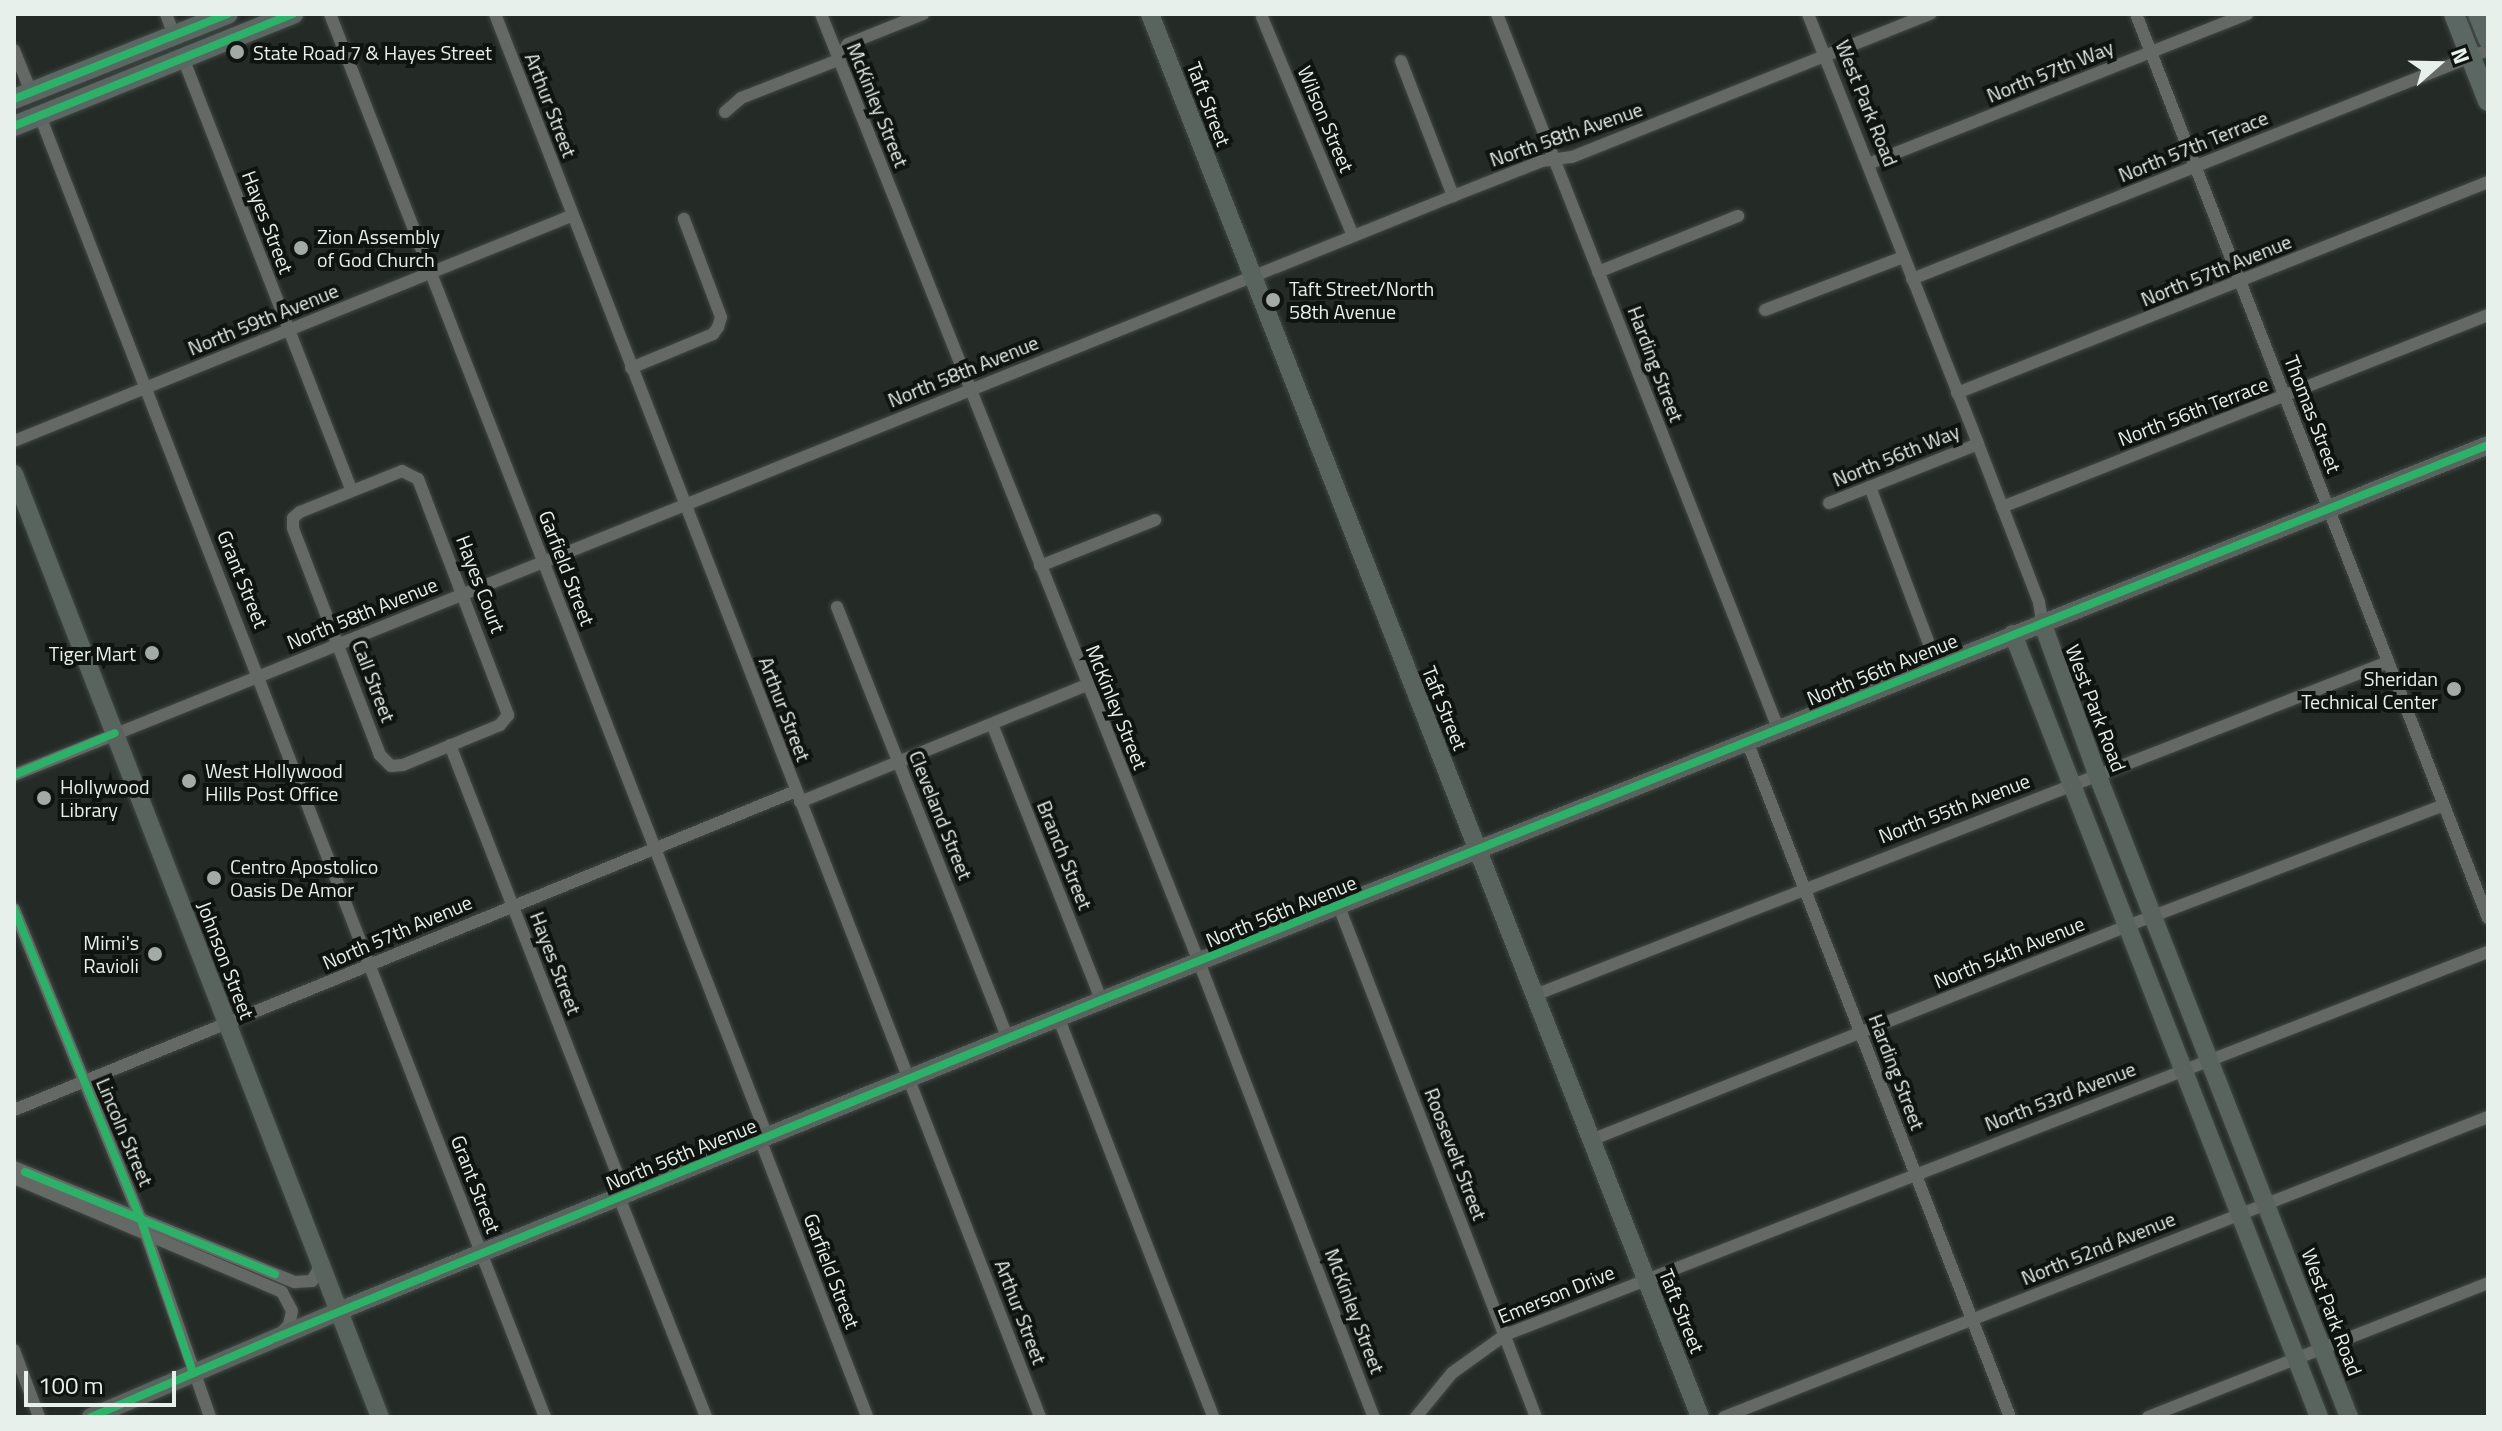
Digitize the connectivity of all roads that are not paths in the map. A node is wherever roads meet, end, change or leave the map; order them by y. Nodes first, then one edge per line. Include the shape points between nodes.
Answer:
1 (166, 14) edge
2 (228, 14) edge
3 (293, 14) edge
4 (330, 14) edge
5 (495, 14) edge
6 (821, 14) edge
7 (923, 14) edge
8 (1150, 14) edge
9 (1497, 14) edge
10 (1808, 14) edge
11 (1930, 14) edge
12 (2136, 14) edge
13 (2247, 14) edge
14 (2454, 14) edge
15 (2478, 14) edge
16 (1262, 17) dead end
17 (201, 25) junction
18 (174, 35) junction
19 (2488, 39) edge
20 (14, 50) edge
21 (2151, 53) junction
22 (2479, 54) edge
23 (1825, 57) junction
24 (183, 58) junction
25 (838, 60) junction
26 (1401, 61) dead end
27 (160, 68) junction
28 (22, 96) edge
29 (2488, 101) edge
30 (725, 112) dead end
31 (40, 116) junction
32 (14, 126) edge
33 (1554, 160) junction
34 (1868, 164) junction
35 (2195, 166) junction
36 (2488, 182) edge
37 (1453, 196) junction
38 (571, 216) junction
39 (1738, 216) dead end
40 (684, 219) dead end
41 (1353, 236) junction
42 (1903, 257) junction
43 (1598, 272) junction
44 (431, 273) junction
45 (1252, 277) junction
46 (1912, 279) junction
47 (2240, 282) junction
48 (1765, 310) dead end
49 (2488, 315) edge
50 (287, 330) junction
51 (631, 368) junction
52 (146, 388) junction
53 (970, 390) junction
54 (1957, 393) junction
55 (2285, 397) junction
56 (14, 441) edge
57 (1978, 444) junction
58 (2488, 445) edge
59 (14, 474) edge
60 (1870, 487) junction
61 (351, 490) junction
62 (1829, 503) dead end
63 (684, 504) junction
64 (2002, 507) junction
65 (2329, 509) junction
66 (1155, 520) dead end
67 (542, 561) junction
68 (1040, 566) junction
69 (464, 594) junction
70 (837, 607) dead end
71 (2042, 622) junction
72 (2013, 634) junction
73 (338, 643) junction
74 (2388, 662) junction
75 (1937, 665) junction
76 (260, 675) junction
77 (1087, 685) junction
78 (992, 724) junction
79 (1778, 728) junction
80 (115, 733) junction
81 (1747, 741) junction
82 (450, 745) junction
83 (898, 762) junction
84 (2097, 774) junction
85 (14, 775) edge
86 (2072, 784) junction
87 (798, 796) junction
88 (2444, 805) junction
89 (653, 848) junction
90 (1478, 850) junction
91 (1804, 888) junction
92 (1338, 904) junction
93 (512, 906) junction
94 (14, 909) edge
95 (2154, 916) junction
96 (2488, 918) edge
97 (2127, 926) junction
98 (2488, 952) edge
99 (1199, 962) junction
100 (371, 965) junction
101 (1535, 995) junction
102 (1101, 1000) junction
103 (1059, 1019) junction
104 (227, 1024) junction
105 (1859, 1032) junction
106 (1008, 1038) junction
107 (2210, 1061) junction
108 (2183, 1071) junction
109 (909, 1079) junction
110 (82, 1082) junction
111 (14, 1110) edge
112 (2488, 1117) edge
113 (763, 1137) junction
114 (1591, 1140) junction
115 (14, 1167) edge
116 (1914, 1173) junction
117 (14, 1178) edge
118 (622, 1196) junction
119 (2265, 1203) junction
120 (2239, 1213) junction
121 (140, 1217) junction
122 (146, 1234) junction
123 (480, 1253) junction
124 (317, 1257) junction
125 (272, 1280) junction
126 (1646, 1280) junction
127 (2488, 1283) edge
128 (339, 1311) junction
129 (1972, 1319) junction
130 (1505, 1335) junction
131 (275, 1338) junction
132 (2322, 1348) junction
133 (14, 1350) edge
134 (2295, 1358) junction
135 (193, 1373) junction
136 (39, 1417) edge
137 (91, 1417) edge
138 (210, 1417) edge
139 (380, 1417) edge
140 (545, 1417) edge
141 (706, 1417) edge
142 (867, 1417) edge
143 (1040, 1417) edge
144 (1213, 1417) edge
145 (1374, 1417) edge
146 (1416, 1417) edge
147 (1536, 1417) edge
148 (1700, 1417) edge
149 (1724, 1417) edge
150 (2010, 1417) edge
151 (2148, 1417) edge
152 (2319, 1417) edge
153 (2349, 1417) edge

1 - 18 street
2 - 17 main road
3 - 24 main road
4 - 44 street, Garfield Street
5 - 38 street, Arthur Street
6 - 25 street, McKinley Street
7 - 25 street via 848,44
8 - 45 street, Taft Street
9 - 33 street, Harding Street
10 - 23 street, West Park Road
11 - 23 street, North 58th Avenue
12 - 21 street, Thomas Street
13 - 21 street, North 57th Way
14 - 22 main road
15 - 19 main road
16 - 41 street, Wilson Street
17 - 18 main road
17 - 24 main road via 185,41
18 - 27 main road via 172,52
18 - 28 main road
20 - 28 street
21 - 34 street, North 57th Way
21 - 35 street, Thomas Street
22 - 29 main road
22 - 35 street, North 57th Terrace
23 - 33 street, North 58th Avenue
23 - 34 street, West Park Road
24 - 27 main road
24 - 50 street, Hayes Street
25 - 30 street via 741,98
25 - 53 street, McKinley Street
26 - 37 street
27 - 31 main road
31 - 32 main road
31 - 52 street, Grant Street
33 - 37 street, North 58th Avenue
33 - 43 street, Harding Street
34 - 42 street, West Park Road
35 - 46 street, North 57th Terrace
35 - 47 street, Thomas Street
36 - 47 street, North 57th Avenue
37 - 41 street, North 58th Avenue
38 - 44 street, North 59th Avenue
38 - 51 street, Arthur Street
39 - 43 street
40 - 51 street via 721,317 718,327 713,334
41 - 45 street, North 58th Avenue
42 - 46 street, West Park Road
42 - 48 street
43 - 79 street, Harding Street
44 - 50 street, North 59th Avenue
44 - 67 street, Garfield Street
45 - 53 street, North 58th Avenue
45 - 90 street, Taft Street
46 - 54 street, West Park Road
47 - 54 street, North 57th Avenue
47 - 55 street, Thomas Street
49 - 55 street, North 56th Terrace
50 - 52 street, North 59th Avenue
50 - 61 street, Hayes Street
51 - 63 street, Arthur Street
52 - 56 street, North 59th Avenue
52 - 76 street, Grant Street
53 - 63 street, North 58th Avenue
53 - 68 street, McKinley Street
54 - 57 street, West Park Road
55 - 64 street, North 56th Terrace
55 - 65 street, Thomas Street
57 - 60 street, North 56th Way
57 - 64 street, West Park Road
58 - 65 street, North 56th Avenue
59 - 80 street, Johnson Street
60 - 62 street, North 56th Way
60 - 75 street
61 - 69 street, Hayes Court via 402,471 418,479
61 - 73 street, Call Street via 293,518
63 - 67 street, North 58th Avenue
63 - 87 street, Arthur Street
64 - 71 street, West Park Road
65 - 71 street, North 56th Avenue
65 - 74 street, Thomas Street
66 - 68 street
67 - 69 street, North 58th Avenue
67 - 89 street, Garfield Street
68 - 77 street, McKinley Street
69 - 73 street, North 58th Avenue
69 - 82 street, Hayes Court via 508,715 500,725
70 - 83 street, Cleveland Street
71 - 72 street, North 56th Avenue
71 - 84 street, West Park Road
72 - 75 street, North 56th Avenue
72 - 86 street
73 - 76 street, North 58th Avenue
73 - 82 street, Call Street via 380,755 391,766
74 - 84 street, North 55th Avenue
74 - 88 street, Thomas Street
75 - 79 street, North 56th Avenue
76 - 80 street, North 58th Avenue
76 - 100 street, Grant Street
77 - 78 street, North 57th Avenue
77 - 99 street, McKinley Street
78 - 83 street, North 57th Avenue
78 - 102 street, Branch Street
79 - 81 street, North 56th Avenue
80 - 85 street, North 58th Avenue
80 - 104 street, Johnson Street
81 - 90 street, North 56th Avenue
81 - 91 street, Harding Street
82 - 93 street, Hayes Street
83 - 87 street, North 57th Avenue
83 - 106 street, Cleveland Street
84 - 86 street, North 55th Avenue
84 - 95 street, West Park Road
86 - 91 street, North 55th Avenue
86 - 97 street
87 - 89 street, North 57th Avenue
87 - 109 street, Arthur Street
88 - 95 street, North 54th Avenue
88 - 96 street, Thomas Street
89 - 93 street, North 57th Avenue
89 - 113 street, Garfield Street
90 - 92 street, North 56th Avenue
90 - 101 street, Taft Street
91 - 101 street, North 55th Avenue
91 - 105 street, Harding Street
92 - 99 street, North 56th Avenue
92 - 130 street, Roosevelt Street
93 - 100 street, North 57th Avenue
93 - 118 street, Hayes Street
94 - 110 street, Lincoln Street
95 - 97 street, North 54th Avenue
95 - 107 street, West Park Road
97 - 105 street, North 54th Avenue
97 - 108 street
98 - 107 street, North 53rd Avenue
99 - 102 street, North 56th Avenue
99 - 145 street, McKinley Street
100 - 104 street, North 57th Avenue
100 - 123 street, Grant Street
101 - 114 street, Taft Street
102 - 103 street, North 56th Avenue
103 - 106 street, North 56th Avenue
103 - 144 street
104 - 110 street, North 57th Avenue
104 - 124 street, Johnson Street
105 - 114 street, North 54th Avenue
105 - 116 street, Harding Street
106 - 109 street, North 56th Avenue
107 - 108 street, North 53rd Avenue
107 - 119 street, West Park Road
108 - 116 street, North 53rd Avenue
108 - 120 street
109 - 113 street, North 56th Avenue
109 - 143 street, Arthur Street
110 - 111 street, North 57th Avenue
110 - 121 street, Lincoln Street
112 - 119 street, North 52nd Avenue
113 - 118 street, North 56th Avenue
113 - 142 street, Garfield Street
114 - 126 street, Taft Street
115 - 121 street
116 - 126 street, North 53rd Avenue
116 - 129 street, Harding Street
117 - 122 street
118 - 123 street, North 56th Avenue
118 - 141 street, Hayes Street
119 - 120 street, North 52nd Avenue
119 - 132 street, West Park Road
120 - 129 street, North 52nd Avenue
120 - 134 street
121 - 122 street, Lincoln Street
121 - 125 street
122 - 125 street
122 - 135 street, Lincoln Street
123 - 128 street, North 56th Avenue
123 - 140 street, Grant Street
124 - 125 street via 318,1270 309,1282
124 - 128 street, Johnson Street
125 - 131 street via 288,1297 292,1311 289,1325
126 - 130 street, Emerson Drive
126 - 148 street, Taft Street
127 - 132 street
128 - 131 street, North 56th Avenue
128 - 139 street, Johnson Street
129 - 149 street, North 52nd Avenue
129 - 150 street, Harding Street
130 - 146 street, Emerson Drive via 1452,1373
130 - 147 street, Roosevelt Street
131 - 135 street, North 56th Avenue
132 - 134 street
132 - 153 street, West Park Road
133 - 136 street
134 - 151 street
134 - 152 street
135 - 137 street, North 56th Avenue
135 - 138 street, Lincoln Street

